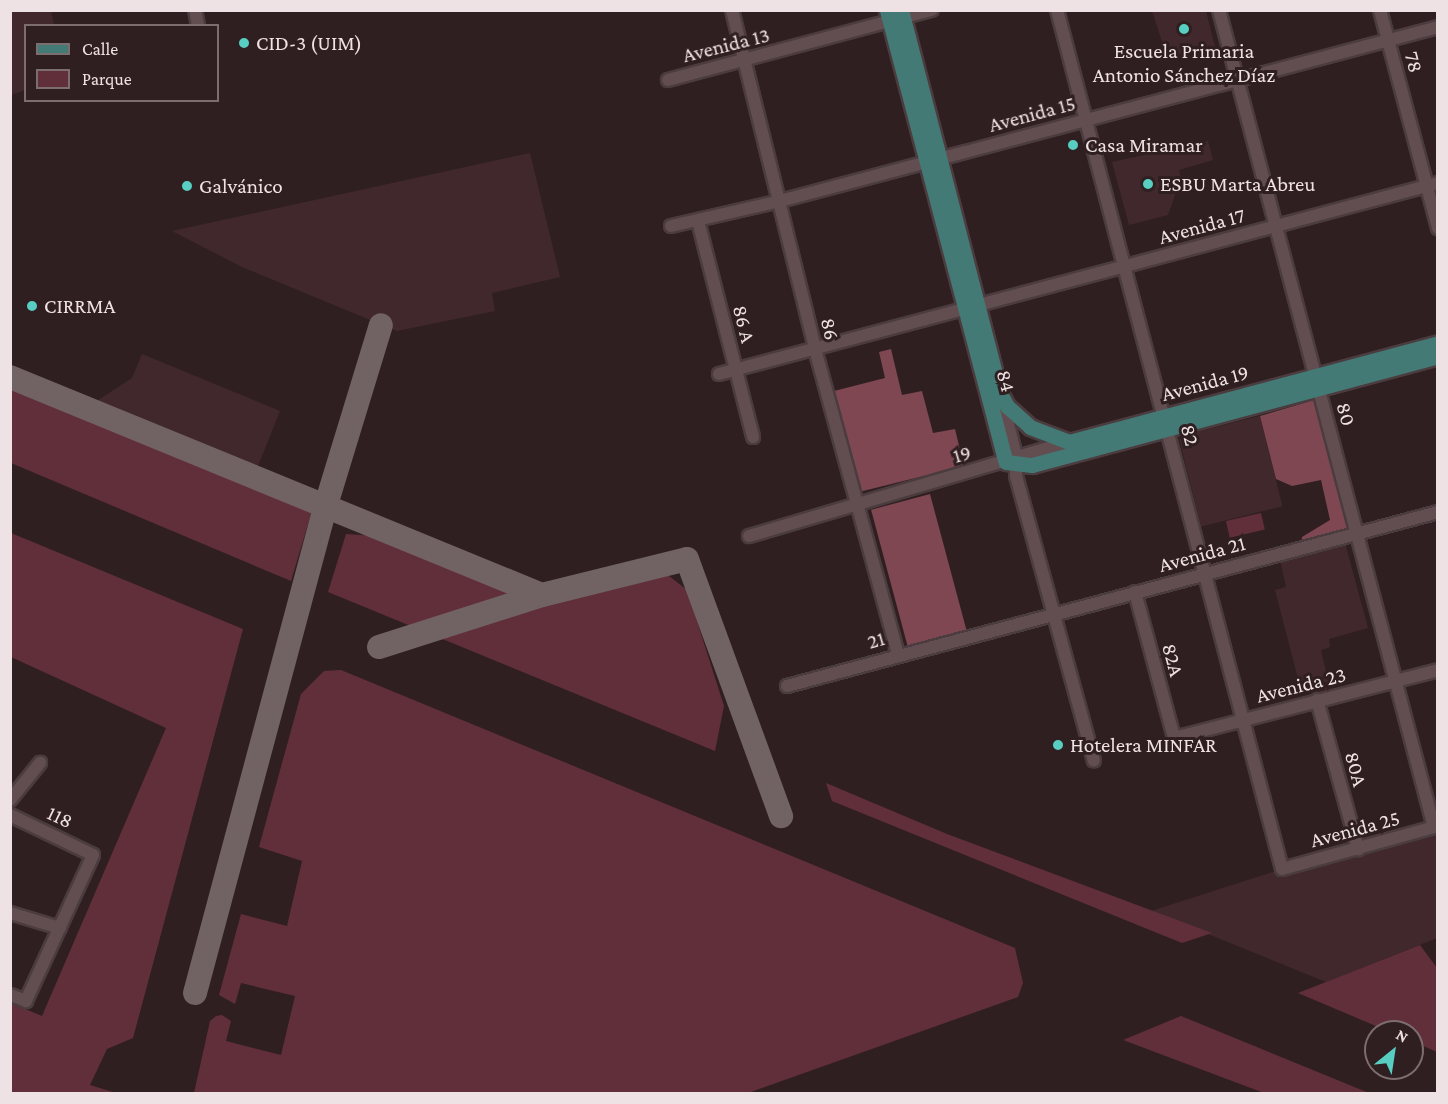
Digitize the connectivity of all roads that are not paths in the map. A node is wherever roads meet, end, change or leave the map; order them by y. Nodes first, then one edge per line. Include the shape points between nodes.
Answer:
1 (732, 10) edge
2 (932, 10) edge
3 (1057, 10) edge
4 (1219, 10) edge
5 (1380, 10) edge
6 (896, 15) edge
7 (1437, 27) edge
8 (1388, 40) junction
9 (746, 60) junction
10 (668, 80) dead end
11 (1236, 80) junction
12 (1088, 119) junction
13 (933, 160) junction
14 (1432, 185) edge
15 (780, 201) junction
16 (698, 221) junction
17 (671, 226) dead end
18 (1275, 227) junction
19 (1437, 228) edge
20 (1124, 267) junction
21 (971, 308) junction
22 (1437, 343) edge
23 (815, 349) junction
24 (1437, 356) edge
25 (736, 369) junction
26 (719, 374) dead end
27 (1316, 382) junction
28 (1000, 393) junction
29 (1167, 422) junction
30 (753, 437) dead end
31 (1069, 442) junction
32 (1013, 461) junction
33 (856, 504) junction
34 (1437, 512) edge
35 (1359, 532) junction
36 (749, 536) dead end
37 (1204, 574) junction
38 (1135, 592) junction
39 (1051, 613) junction
40 (977, 633) joint
41 (898, 654) junction
42 (1437, 670) edge
43 (1396, 681) junction
44 (787, 686) dead end
45 (1317, 700) junction
46 (1244, 719) junction
47 (1174, 738) joint
48 (1090, 761) dead end
49 (40, 763) dead end
50 (10, 800) edge
51 (10, 815) edge
52 (1436, 827) edge
53 (1358, 849) junction
54 (1282, 869) joint
55 (10, 913) edge
56 (60, 928) junction
57 (10, 995) edge

1 - 9 street, 86
2 - 6 street, Avenida 13
3 - 12 street, 82
4 - 11 street, 80
5 - 8 street, 78
6 - 9 street, Avenida 13
6 - 13 main road, 84
7 - 8 street, Avenida 15
8 - 11 street, Avenida 15
8 - 14 street, 78
9 - 10 street, Avenida 13
9 - 15 street, 86
11 - 12 street, Avenida 15
11 - 18 street, 80
12 - 13 street, Avenida 15
12 - 20 street, 82
13 - 15 street, Avenida 15
13 - 21 main road, 84
14 - 18 street, Avenida 17
14 - 19 street, 78
15 - 16 street, Avenida 15
15 - 23 street, 86
16 - 17 street, Avenida 15
16 - 25 street, 86 A
18 - 20 street, Avenida 17
18 - 27 street, 80
20 - 21 street, Avenida 17
20 - 29 street, 82
21 - 23 street, Avenida 17
21 - 28 main road, 84
21 - 32 main road, 84
22 - 27 main road, Avenida 19
23 - 25 street, Avenida 17
23 - 33 street, 86
24 - 27 main road, Avenida 19
25 - 26 street, Avenida 17
25 - 30 street, 86 A
27 - 29 main road, Avenida 19
27 - 35 street, 80
28 - 31 main road via 1007,406 1030,427
28 - 32 street
29 - 31 main road, Avenida 19
29 - 32 main road, Avenida 19 via 1032,465
29 - 37 street, 82
31 - 32 street, 19
32 - 33 street, 19
32 - 39 street, 84
33 - 36 street
33 - 41 street, 86
34 - 35 street, Avenida 21
35 - 37 street, Avenida 21
35 - 43 street, 80
37 - 38 street, Avenida 21
37 - 46 street, 82
38 - 39 street, Avenida 21
38 - 47 street, 82A
39 - 40 street, Avenida 21
39 - 48 street, 84
40 - 41 street, 21
41 - 44 street, 21
42 - 43 street, Avenida 23
43 - 45 street, Avenida 23
43 - 52 street, 80
45 - 46 street, Avenida 23
45 - 53 street, 80A
46 - 47 street, Avenida 23
46 - 54 street, 82
49 - 50 street
51 - 56 street, 118 via 93,855
52 - 53 street, Avenida 25
53 - 54 street, Avenida 25
55 - 56 street
56 - 57 street via 26,1001

